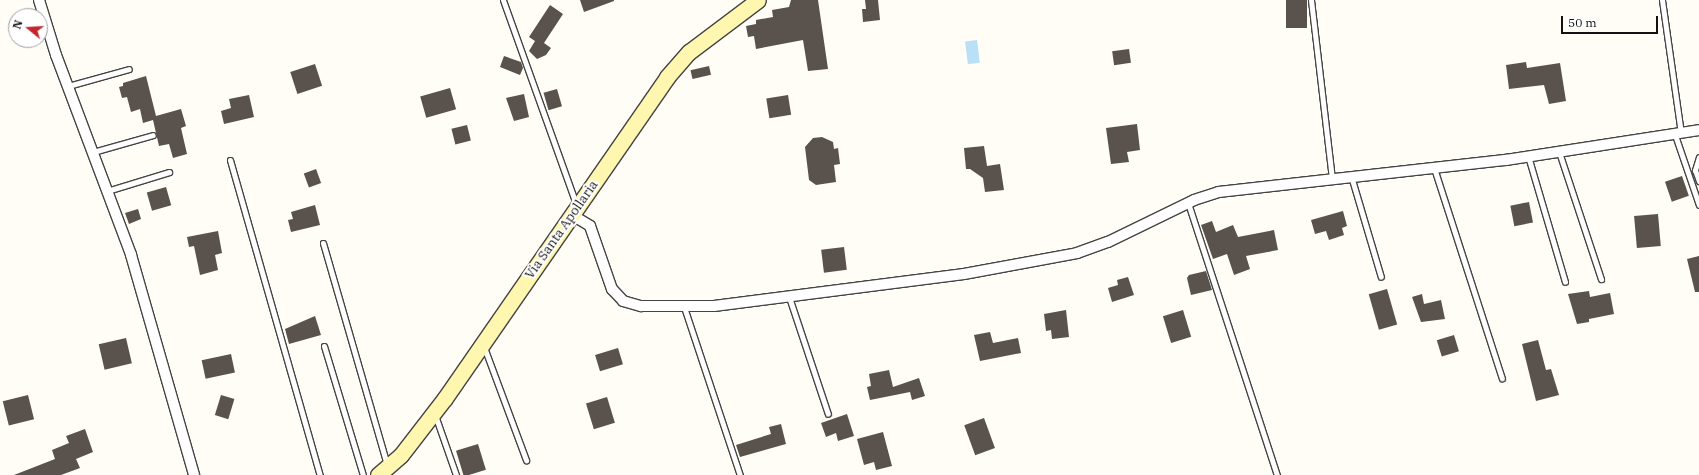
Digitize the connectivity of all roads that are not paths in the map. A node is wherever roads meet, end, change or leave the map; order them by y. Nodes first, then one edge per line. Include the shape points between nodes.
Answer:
1 (38, 0) edge
2 (503, 0) edge
3 (758, 0) edge
4 (1311, 0) edge
5 (1662, 0) edge
6 (129, 69) dead end
7 (68, 86) junction
8 (1699, 130) edge
9 (1678, 134) junction
10 (153, 135) dead end
11 (93, 152) junction
12 (1559, 152) junction
13 (1528, 156) junction
14 (1699, 157) edge
15 (230, 160) dead end
16 (1434, 168) junction
17 (169, 172) dead end
18 (1351, 176) junction
19 (1332, 178) junction
20 (1699, 181) edge
21 (107, 191) junction
22 (1188, 203) junction
23 (1699, 205) edge
24 (575, 212) junction
25 (323, 243) dead end
26 (1381, 276) dead end
27 (1601, 279) dead end
28 (1565, 282) dead end
29 (789, 298) junction
30 (684, 307) junction
31 (483, 344) junction
32 (324, 346) dead end
33 (1502, 378) dead end
34 (434, 412) junction
35 (828, 414) dead end
36 (526, 460) dead end
37 (383, 471) edge
38 (194, 475) edge
39 (320, 475) edge
40 (363, 475) edge
41 (456, 475) edge
42 (740, 475) edge
43 (1277, 475) edge

1 - 7 street
2 - 24 lane
3 - 24 street, Via Santa Apollaria via 689,52 667,77
4 - 19 lane
5 - 9 lane
6 - 7 lane
7 - 11 street
8 - 9 street
9 - 12 street
9 - 23 lane
10 - 11 lane
11 - 21 street
12 - 13 street
12 - 27 lane
13 - 16 street
13 - 28 lane
14 - 20 lane via 1695,170
15 - 39 lane
16 - 18 street
16 - 33 lane
17 - 21 lane
18 - 19 street
18 - 26 lane
19 - 22 street via 1219,192
21 - 38 street via 140,287
22 - 29 street via 1108,242 1077,253 964,274
22 - 43 lane
24 - 30 street via 590,226 611,286 620,298 641,306
24 - 31 street, Via Santa Apollaria
25 - 37 lane
29 - 30 street
29 - 35 lane
30 - 42 lane
31 - 34 street, Via Santa Apollaria
31 - 36 lane
32 - 40 lane
34 - 37 street, Via Santa Apollaria
34 - 41 lane

